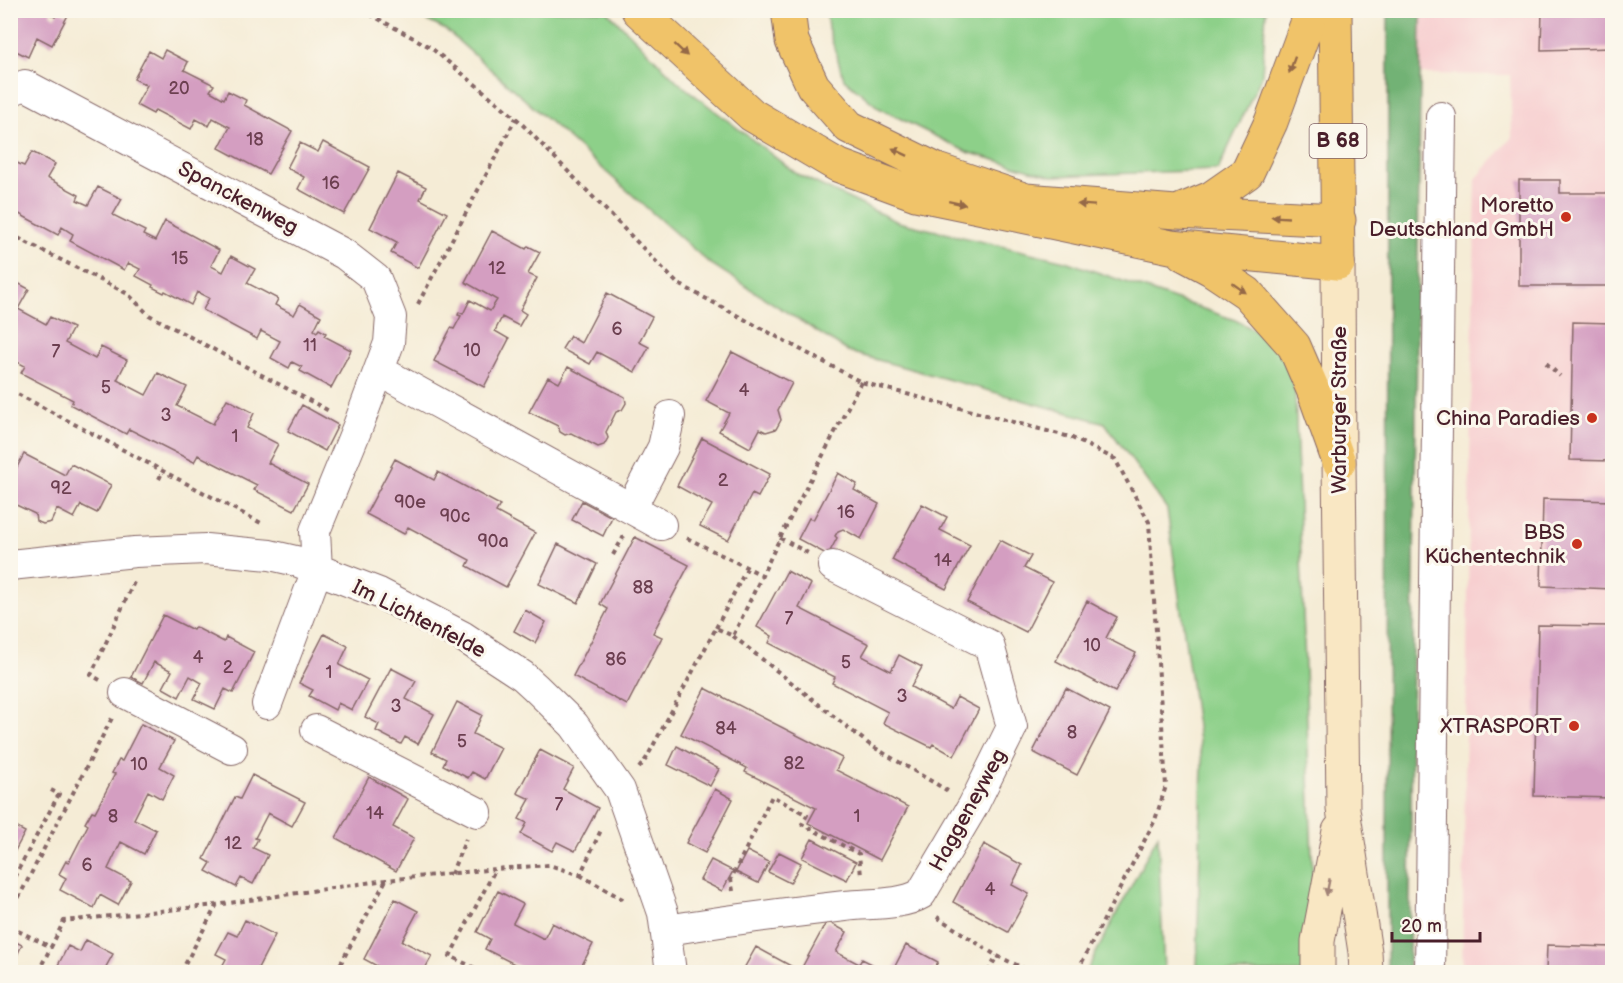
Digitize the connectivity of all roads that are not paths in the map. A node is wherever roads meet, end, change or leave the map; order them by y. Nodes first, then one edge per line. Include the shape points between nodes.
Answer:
1 (639, 10) edge
2 (788, 10) edge
3 (1312, 10) edge
4 (1335, 10) edge
5 (10, 92) edge
6 (1442, 117) dead end
7 (1176, 212) junction
8 (1339, 220) junction
9 (1170, 247) junction
10 (1338, 263) junction
11 (380, 370) junction
12 (670, 416) dead end
13 (1339, 462) junction
14 (631, 508) junction
15 (661, 525) road end
16 (10, 565) edge
17 (833, 566) dead end
18 (317, 570) junction
19 (125, 693) road end
20 (267, 704) dead end
21 (316, 730) dead end
22 (232, 748) dead end
23 (1343, 809) junction
24 (477, 812) road end
25 (665, 922) junction
26 (671, 972) edge
27 (1318, 972) edge
28 (1365, 972) edge
29 (1430, 972) edge

1 -> 9 main road via 752,115 837,165 916,194
7 -> 2 main road via 1026,200 937,171 849,127 813,86 792,41
3 -> 7 main road via 1271,122 1247,173 1210,198
4 - 8 main road, Warburger Straße / B 68
5 - 11 street, Spanckenweg via 25,85 344,254 376,279 391,317 389,343
6 - 29 street
8 -> 7 main road
8 - 10 main road, Warburger Straße
9 - 10 main road
9 -> 13 main road via 1247,293 1294,346
10 - 13 main road, Warburger Straße
11 - 14 street
11 - 18 street, Spanckenweg via 315,531
12 - 14 street via 663,447
13 - 23 main road, Warburger Straße
14 - 15 street
16 - 18 street, Im Lichtenfelde via 206,549 270,555
17 - 25 street, Haggeneyweg via 989,645 1012,727 973,806 921,894 910,900 737,919
18 - 20 street
18 - 25 street, Im Lichtenfelde via 379,593 462,636 523,676 574,725 620,790
19 - 22 street
21 - 24 street
23 -> 27 main road, Warburger Straße via 1318,941
23 - 28 main road, Warburger Straße
25 - 26 street, Im Lichtenfelde

